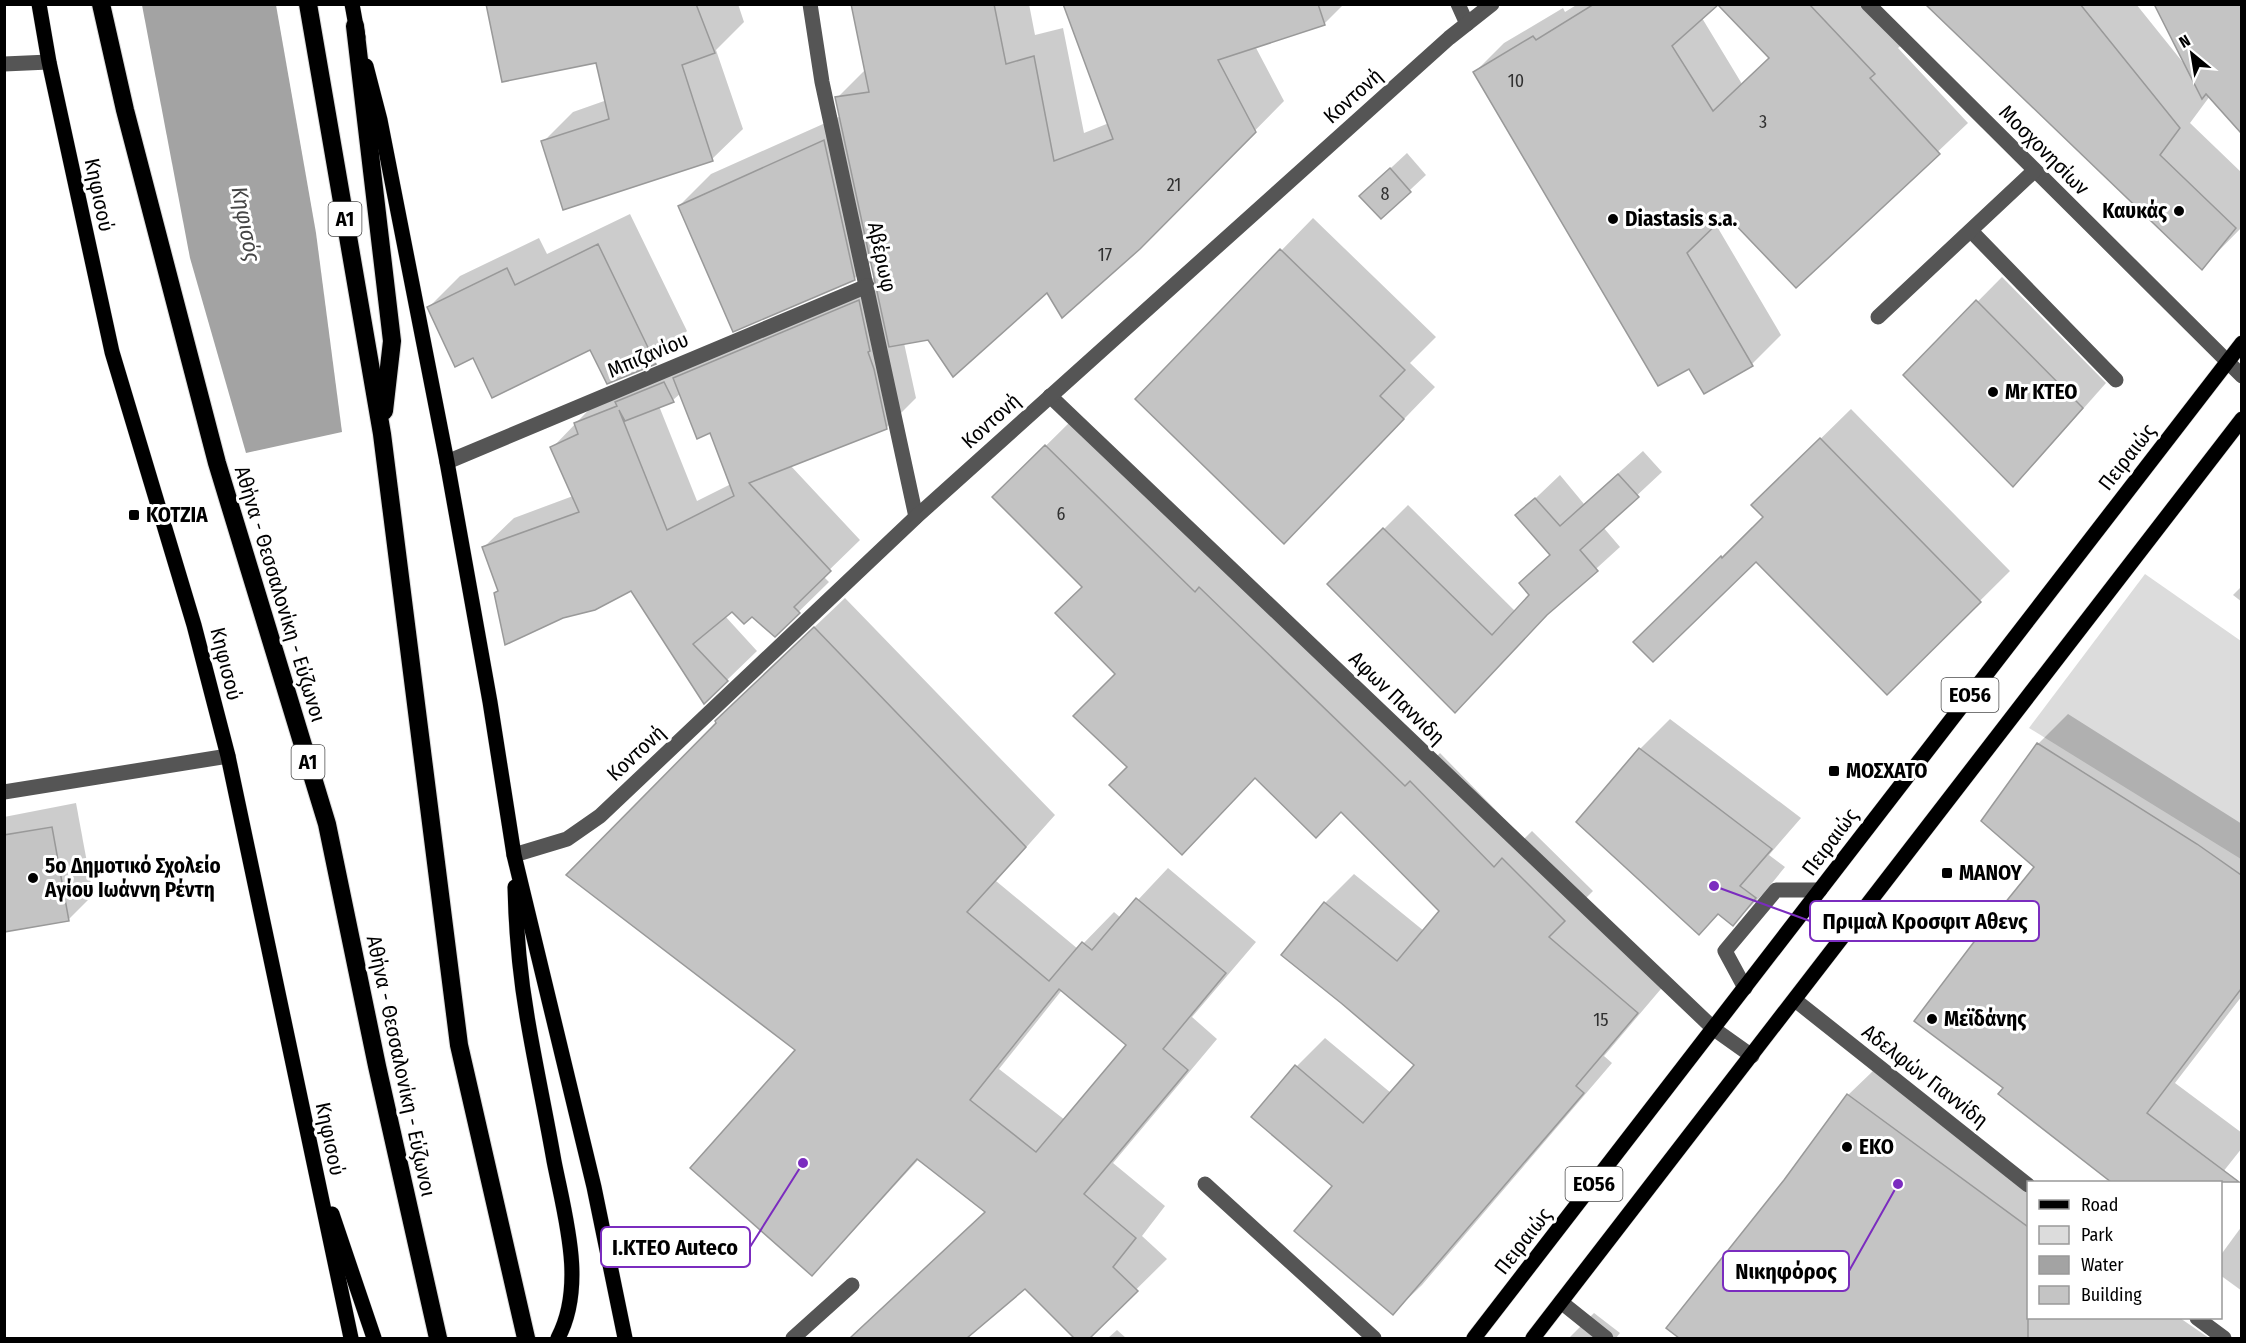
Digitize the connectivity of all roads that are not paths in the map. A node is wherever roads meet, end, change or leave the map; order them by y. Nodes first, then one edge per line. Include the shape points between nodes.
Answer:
1 (39, 4) edge
2 (101, 4) edge
3 (308, 4) edge
4 (352, 4) edge
5 (810, 4) edge
6 (1458, 4) edge
7 (1492, 4) edge
8 (1868, 4) edge
9 (1467, 24) junction
10 (355, 26) junction
11 (48, 62) junction
12 (4, 64) edge
13 (2034, 171) junction
14 (1971, 231) junction
15 (867, 286) junction
16 (1878, 317) dead end
17 (2241, 343) edge
18 (2227, 362) junction
19 (2241, 376) edge
20 (2116, 380) dead end
21 (1050, 396) junction
22 (2241, 419) edge
23 (382, 434) junction
24 (447, 462) junction
25 (916, 517) junction
26 (228, 756) junction
27 (4, 792) edge
28 (514, 855) junction
29 (1820, 890) junction
30 (1745, 988) junction
31 (1795, 1000) junction
32 (1714, 1029) junction
33 (1752, 1056) junction
34 (309, 1140) junction
35 (1205, 1184) dead end
36 (2027, 1184) edge
37 (852, 1286) dead end
38 (1561, 1302) junction
39 (2200, 1319) edge
40 (351, 1338) edge
41 (374, 1338) edge
42 (438, 1338) edge
43 (525, 1338) edge
44 (558, 1338) edge
45 (625, 1338) edge
46 (793, 1338) edge
47 (1374, 1338) edge
48 (1474, 1338) edge
49 (1533, 1338) edge
50 (1606, 1338) edge
51 (2224, 1338) edge

1 - 11 main road, Κηφισού
2 - 42 highway, Αθήνα - Θεσσαλονίκη - Εύζωνοι / Α1 via 217,463 327,824
3 - 23 highway, Α1
4 - 10 main road
5 - 15 street, Αβέρωφ via 822,82
6 - 9 street
7 - 9 street, Κοντονή
8 - 13 street, Μοσχονησίων
9 - 21 street, Κοντονή
10 - 23 highway via 392,341
10 - 24 main road via 381,120
11 - 12 street
11 - 26 main road, Κηφισού via 112,352 194,625
13 - 14 street
13 - 18 street, Μοσχονησίων
14 - 16 street
14 - 20 street
15 - 24 street, Μπιζανίου
15 - 25 street, Αβέρωφ
17 - 18 main road, Πειραιώς / ΕΟ56
18 - 19 street, Μοσχονησίων
18 - 29 main road, Πειραιώς / ΕΟ56
21 - 25 street, Κοντονή
21 - 32 street, Αφων Παννιδη
22 - 31 main road, ΕΟ56
23 - 43 highway, Α1 via 459,1045
24 - 28 main road
25 - 28 street, Κοντονή via 600,816 567,839
26 - 27 street
26 - 34 main road, Κηφισού
28 - 44 main road via 517,941 528,1022 572,1251 565,1324
28 - 45 main road via 594,1187
29 - 30 main road, Πειραιώς / ΕΟ56
29 - 30 street via 1776,890 1725,951
30 - 32 main road, Πειραιώς / ΕΟ56
31 - 33 main road, ΕΟ56
31 - 36 street, Αδελφών Γιαννίδη
32 - 33 street, Αφων Παννιδη
32 - 48 main road, Πειραιώς / ΕΟ56
33 - 38 main road, ΕΟ56
34 - 40 main road, Κηφισού
34 - 41 main road
35 - 47 street
37 - 46 street
38 - 49 main road, ΕΟ56
38 - 50 street
39 - 51 street

